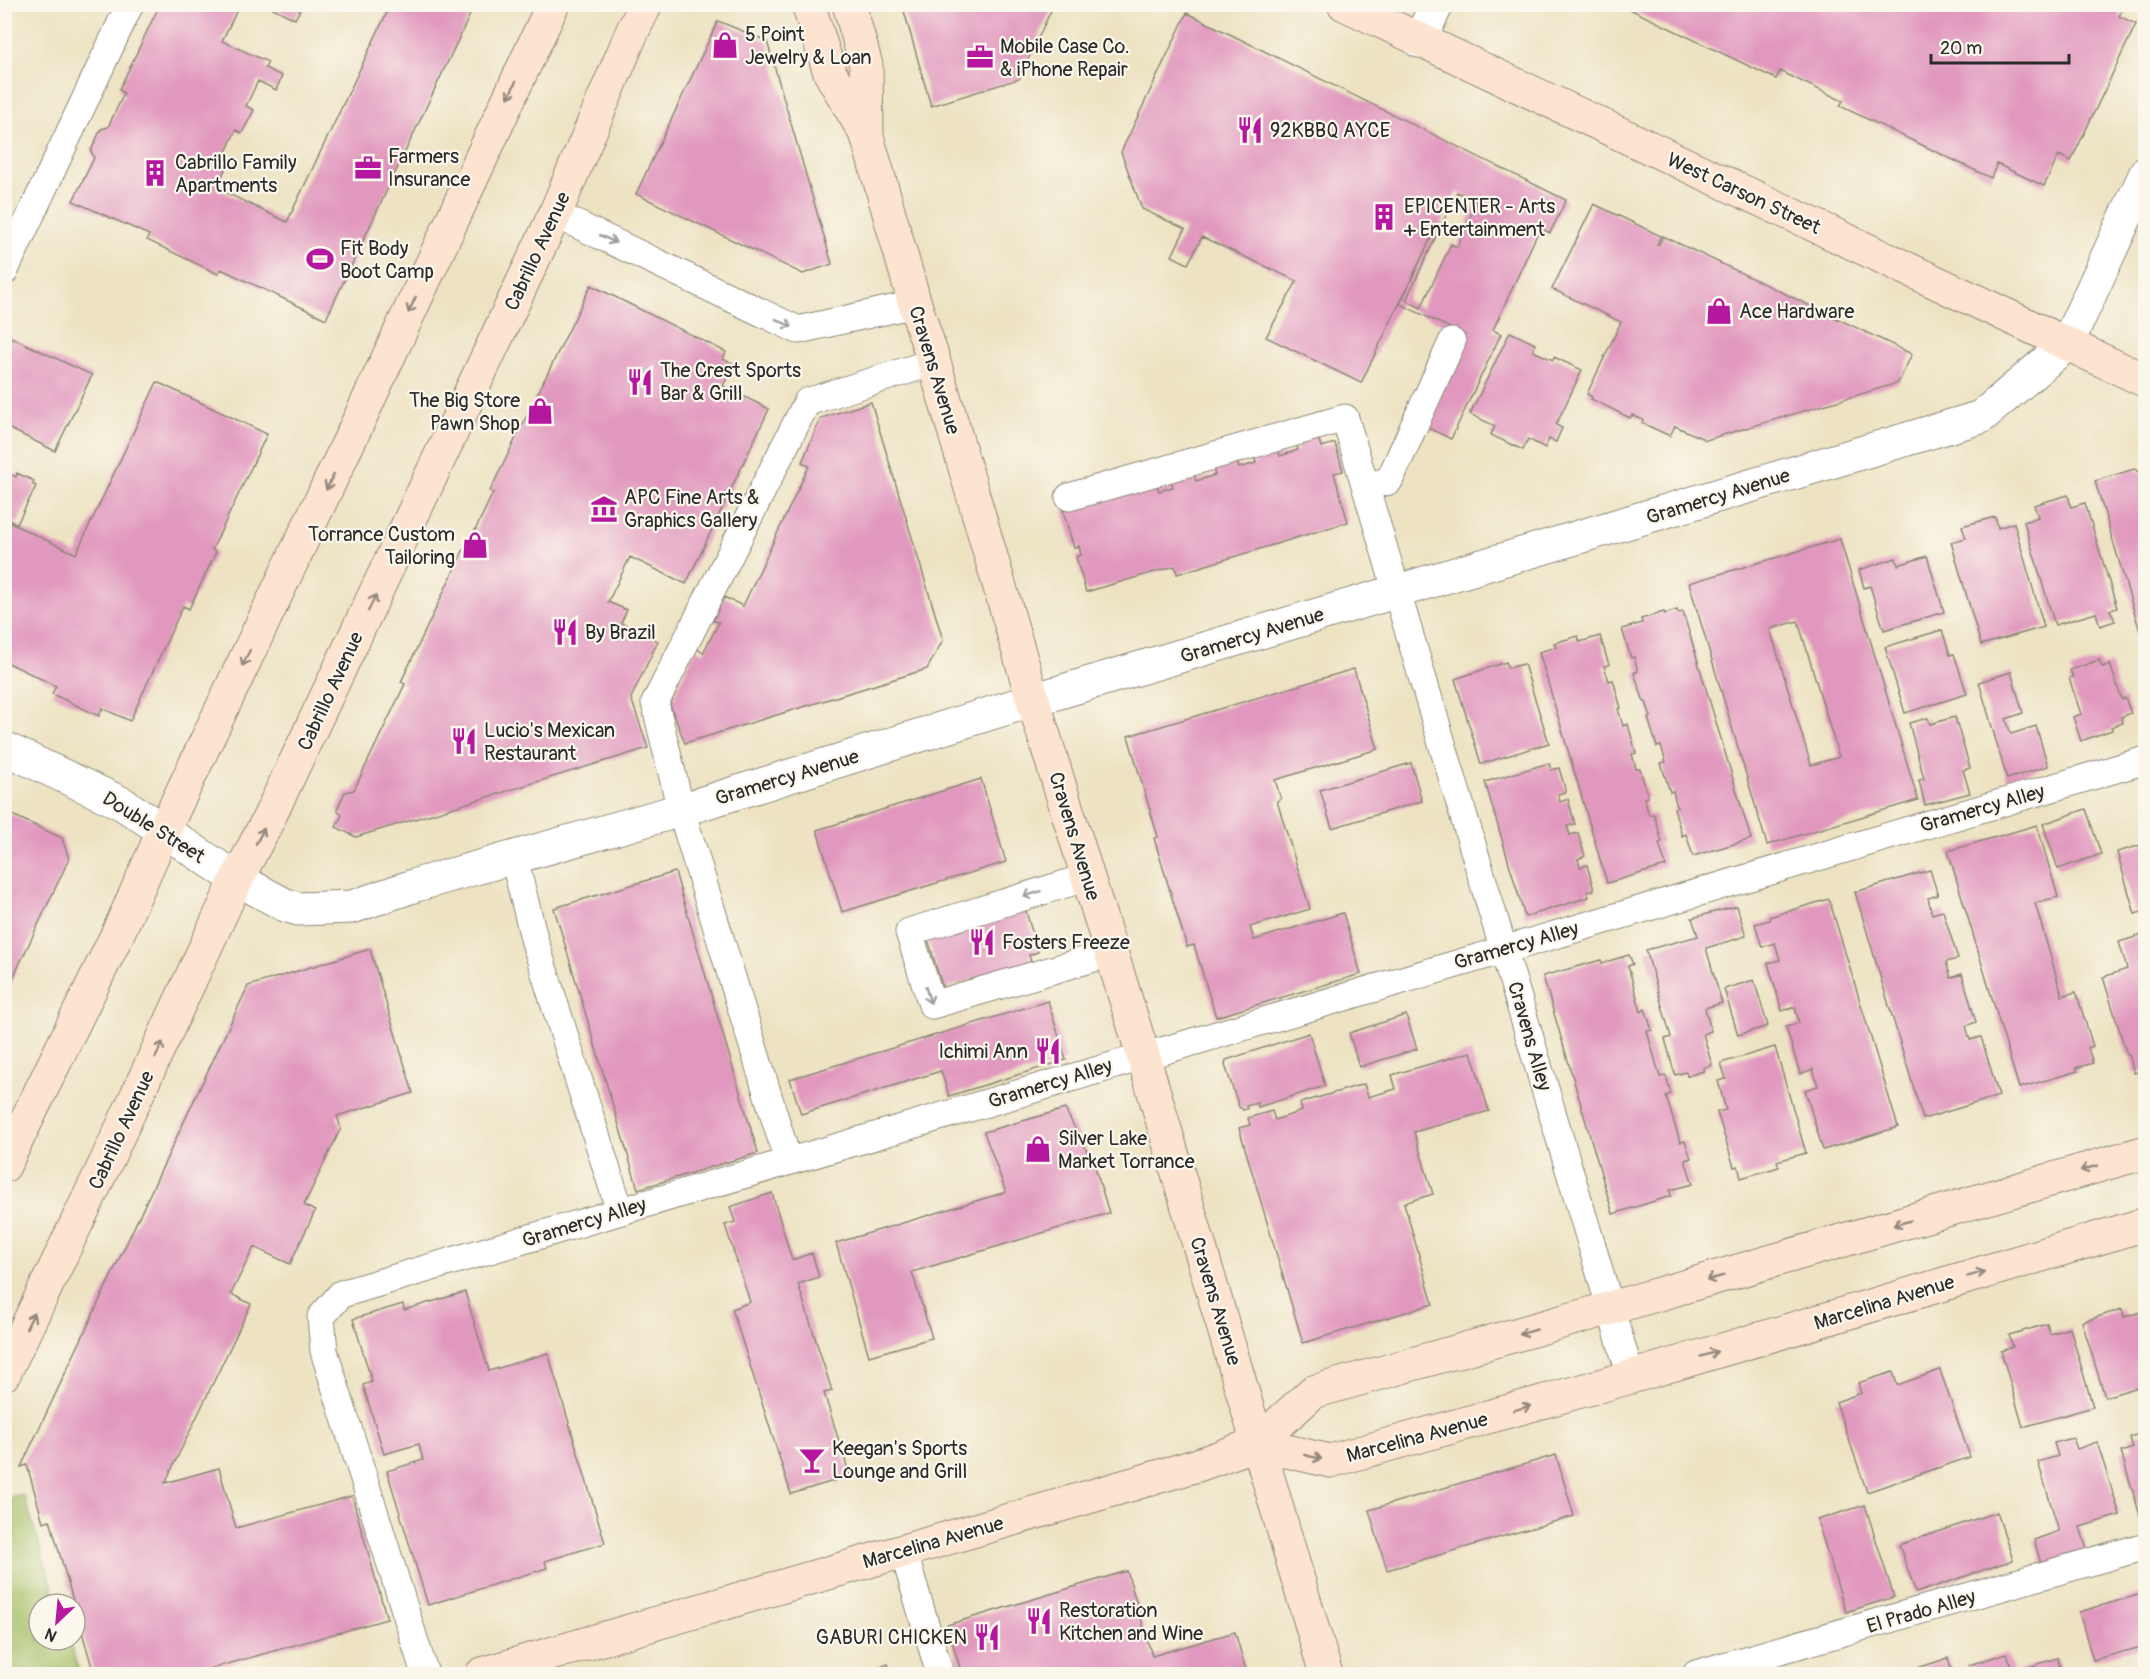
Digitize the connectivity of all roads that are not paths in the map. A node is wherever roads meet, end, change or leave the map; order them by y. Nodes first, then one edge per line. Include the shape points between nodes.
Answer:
1 (130, 4) edge
2 (553, 4) edge
3 (808, 4) edge
4 (849, 4) edge
5 (1344, 4) edge
6 (1437, 4) edge
7 (646, 5) edge
8 (1419, 41) junction
9 (867, 136) junction
10 (2145, 172) edge
11 (555, 214) junction
12 (4, 272) edge
13 (915, 304) junction
14 (1452, 342) dead end
15 (2067, 344) junction
16 (934, 362) junction
17 (2145, 381) edge
18 (1366, 486) junction
19 (1069, 497) dead end
20 (1397, 592) junction
21 (1033, 700) junction
22 (4, 748) edge
23 (2145, 760) edge
24 (681, 810) junction
25 (163, 832) junction
26 (514, 858) junction
27 (1088, 877) junction
28 (237, 879) junction
29 (1504, 948) junction
30 (1111, 953) junction
31 (1143, 1055) junction
32 (2145, 1152) edge
33 (788, 1161) junction
34 (4, 1166) edge
35 (620, 1211) junction
36 (2145, 1224) edge
37 (1611, 1308) junction
38 (4, 1374) edge
39 (1631, 1377) junction
40 (1256, 1444) junction
41 (2145, 1546) edge
42 (903, 1550) junction
43 (425, 1674) edge
44 (482, 1674) edge
45 (940, 1674) edge
46 (1326, 1674) edge
47 (1696, 1674) edge

1 - 12 lane
2 -> 25 street
3 - 9 street, Cravens Avenue via 830,73
4 - 9 street via 866,64
5 - 8 street, West Carson Street
6 - 8 street
7 - 11 street, Cabrillo Avenue
8 - 15 street, West Carson Street
9 - 13 street, Cravens Avenue
10 - 15 street, Gramercy Avenue
11 -> 13 lane via 798,330
28 -> 11 street, Cabrillo Avenue via 278,801
13 - 16 street, Cravens Avenue
14 - 18 lane via 1389,481
15 - 17 street, West Carson Street
15 - 20 street, Gramercy Avenue via 1981,417
16 - 21 street, Cravens Avenue
16 - 24 lane via 807,402 655,703
18 - 19 lane, Cravens Alley via 1345,418
18 - 20 lane, Cravens Alley
20 - 21 street, Gramercy Avenue
20 - 29 lane, Cravens Alley
21 - 24 street, Gramercy Avenue
21 - 27 street, Cravens Avenue
22 - 25 street, Double Street via 123,804
23 - 29 lane, Gramercy Alley
24 - 26 street, Gramercy Avenue
24 - 33 lane
25 - 28 street, Double Street
25 - 34 street
26 - 28 street, Gramercy Avenue via 352,907 298,909
26 - 35 lane via 535,942
27 - 30 street, Cravens Avenue
27 -> 30 lane via 909,932 932,1005
38 -> 28 street, Cabrillo Avenue
29 - 31 lane, Gramercy Alley
29 - 37 lane, Cravens Alley
30 - 31 street, Cravens Avenue
31 - 33 lane, Gramercy Alley
31 - 40 street, Cravens Avenue
32 -> 37 street
33 - 35 lane, Gramercy Alley
35 - 43 lane, Gramercy Alley via 341,1294 321,1317 324,1351
39 -> 36 street, Marcelina Avenue
37 - 39 lane, Cravens Alley
37 -> 40 street via 1313,1392
40 -> 39 street, Marcelina Avenue via 1330,1461
40 - 42 street, Marcelina Avenue via 1204,1463
40 - 46 street, Cravens Avenue
41 - 47 lane, El Prado Alley
42 - 44 street, Marcelina Avenue
42 - 45 lane

